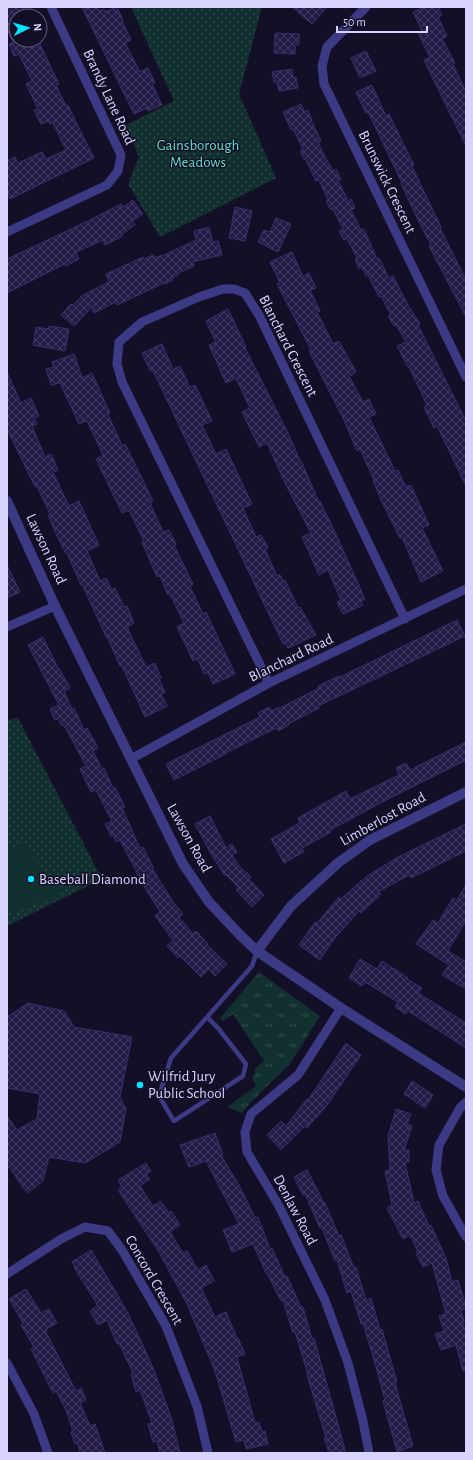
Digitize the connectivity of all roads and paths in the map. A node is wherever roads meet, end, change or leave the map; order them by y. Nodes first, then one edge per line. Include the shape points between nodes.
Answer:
1 (51, 7) edge
2 (366, 7) edge
3 (7, 232) edge
4 (466, 377) edge
5 (7, 501) edge
6 (466, 589) edge
7 (55, 606) junction
8 (405, 619) junction
9 (7, 627) edge
10 (269, 684) junction
11 (131, 759) junction
12 (466, 792) edge
13 (257, 951) junction
14 (341, 1008) junction
15 (207, 1018) junction
16 (466, 1087) edge
17 (466, 1102) edge
18 (466, 1238) edge
19 (7, 1274) edge
20 (7, 1364) edge
21 (48, 1453) edge
22 (208, 1453) edge
23 (369, 1453) edge

1 - 3 street, Brandy Lane Road via 121,155 118,171 107,185
2 - 4 street, Brunswick Crescent via 327,47 322,66 324,84
5 - 7 street, Lawson Road
6 - 8 street, Blanchard Road
7 - 9 street
7 - 11 street, Lawson Road
8 - 10 street, Blanchard Road
8 - 10 street, Blanchard Crescent via 260,315 245,294 234,288 223,289 142,322 119,342 117,364 122,382
10 - 11 street, Blanchard Road
11 - 13 street, Lawson Road via 183,864 209,902
12 - 13 street, Limberlost Road via 370,840 338,863 291,906
13 - 14 street, Lawson Road
13 - 15 lane via 252,966
14 - 16 street, Lawson Road
14 - 23 street, Denlaw Road via 298,1075 251,1114 245,1132 247,1152 279,1206 325,1300 348,1363
15 - 15 lane via 246,1064 244,1076 174,1121 160,1096 171,1058
17 - 18 street via 439,1145 436,1170 443,1196
19 - 22 street, Concord Crescent via 61,1239 85,1228 108,1231 122,1250 166,1326 197,1406
20 - 21 street via 34,1414

